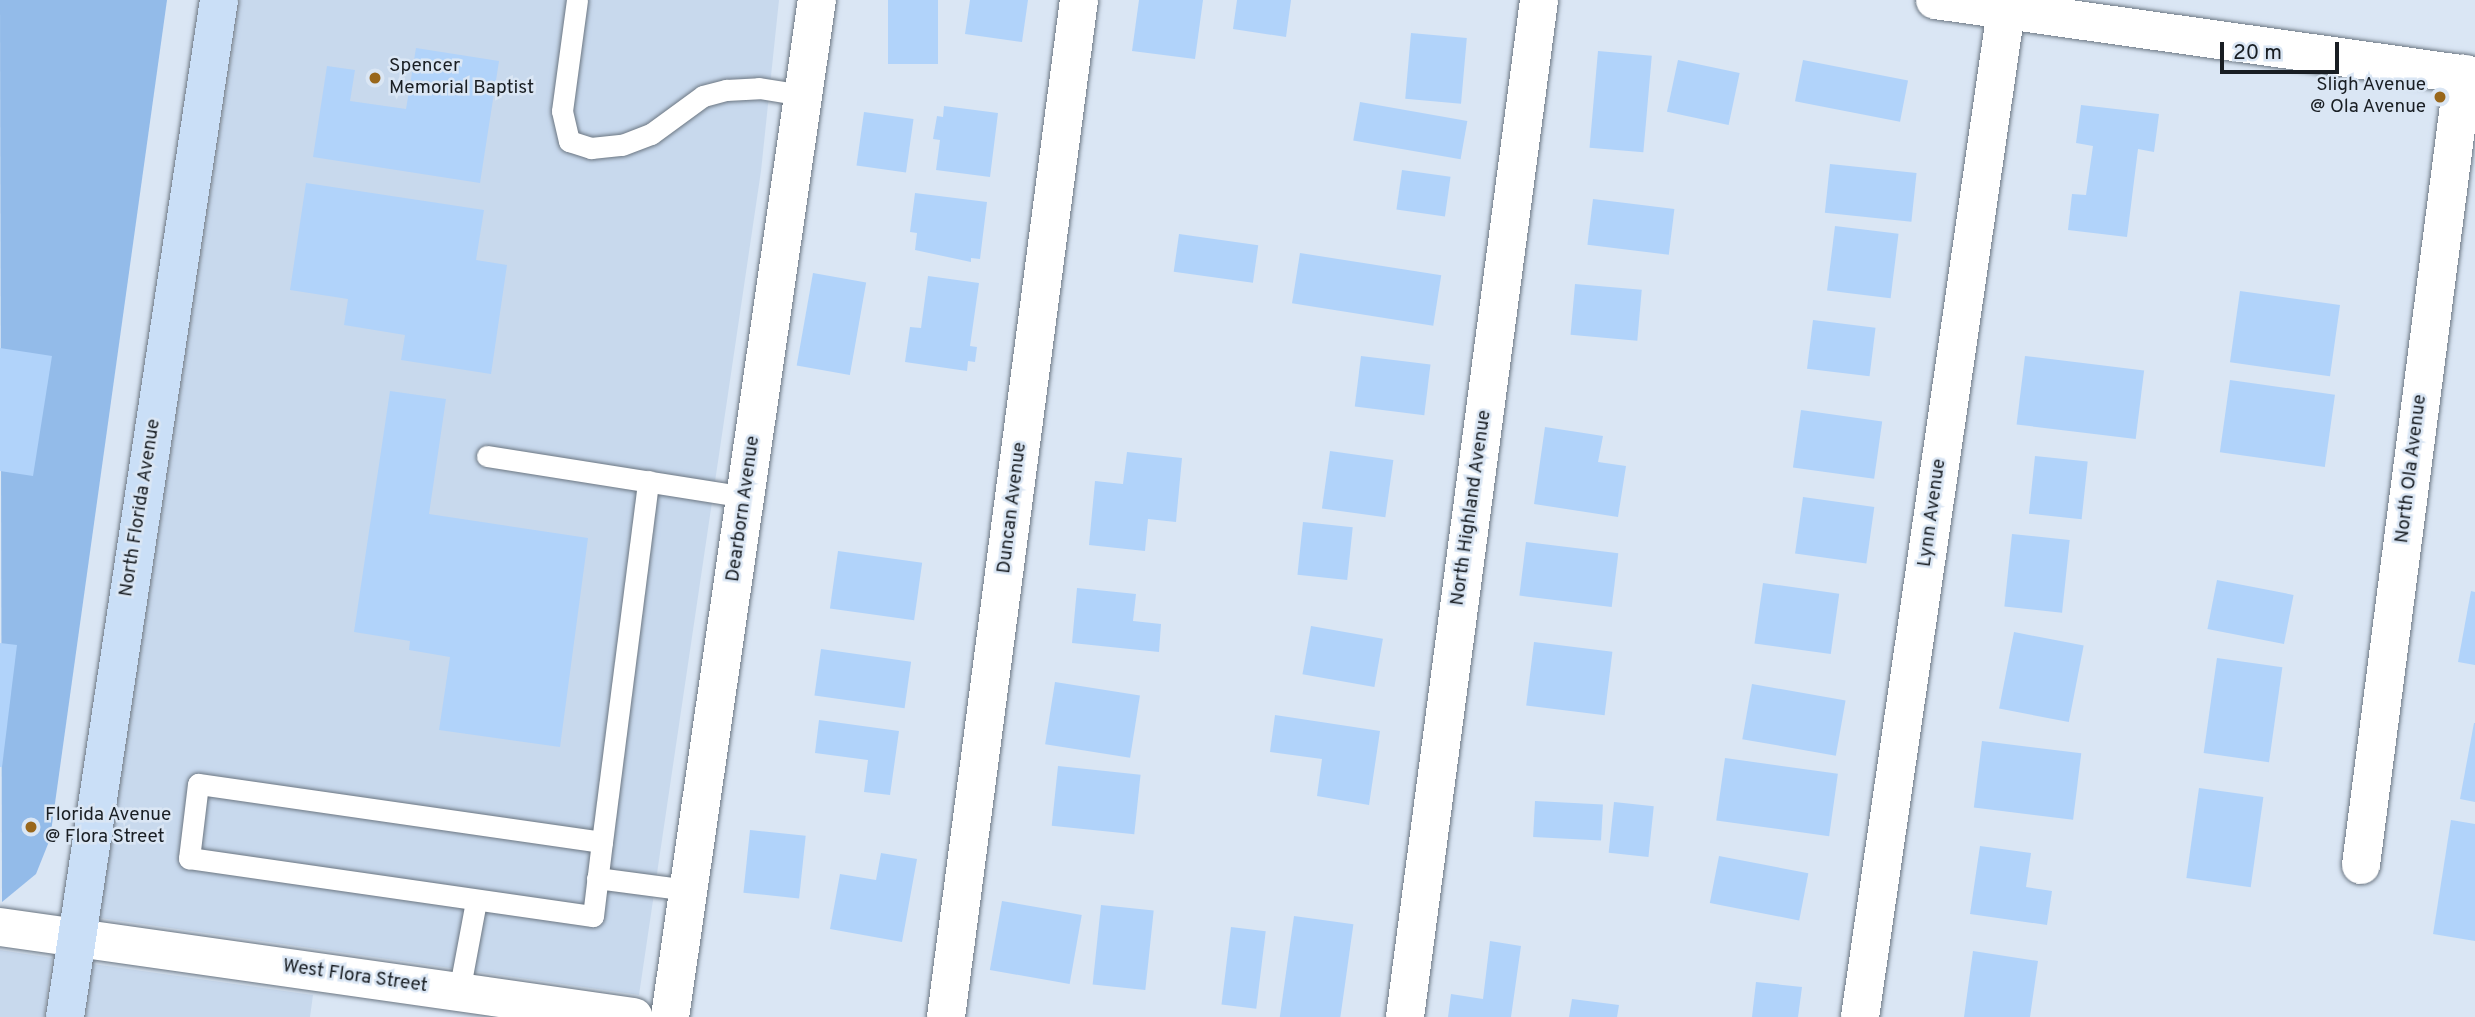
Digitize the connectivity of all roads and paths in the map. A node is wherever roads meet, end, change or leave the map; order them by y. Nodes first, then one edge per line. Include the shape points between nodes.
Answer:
1 (219, 0) edge
2 (577, 0) edge
3 (817, 0) edge
4 (1079, 0) edge
5 (1539, 0) edge
6 (1935, 0) edge
7 (2006, 10) junction
8 (2469, 75) edge
9 (803, 95) junction
10 (487, 456) dead end
11 (648, 481) junction
12 (746, 496) junction
13 (602, 842) junction
14 (2361, 865) dead end
15 (597, 878) junction
16 (688, 890) junction
17 (476, 901) junction
18 (0, 927) edge
19 (76, 938) junction
20 (459, 992) junction
21 (65, 1017) edge
22 (634, 1017) edge
23 (670, 1017) edge
24 (946, 1017) edge
25 (1405, 1017) edge
26 (1860, 1017) edge

1 - 19 main road, North Florida Avenue
2 - 9 lane via 562,111 569,141 591,148 622,145 650,134 703,96 726,90 759,88
3 - 9 street, Dearborn Avenue
4 - 24 street, Duncan Avenue
5 - 25 street, North Highland Avenue
6 - 7 street
7 - 8 street
7 - 26 street, Lynn Avenue
8 - 14 street, North Ola Avenue
9 - 12 street, Dearborn Avenue
10 - 11 lane
11 - 12 lane
11 - 13 lane
12 - 16 street, Dearborn Avenue
13 - 15 lane
13 - 17 lane via 198,784 189,858
15 - 16 lane
15 - 17 lane via 593,916
16 - 23 street, Dearborn Avenue
17 - 20 lane
18 - 19 street, West Flora Street
19 - 20 street, West Flora Street
19 - 21 main road, North Florida Avenue
20 - 22 street, West Flora Street

